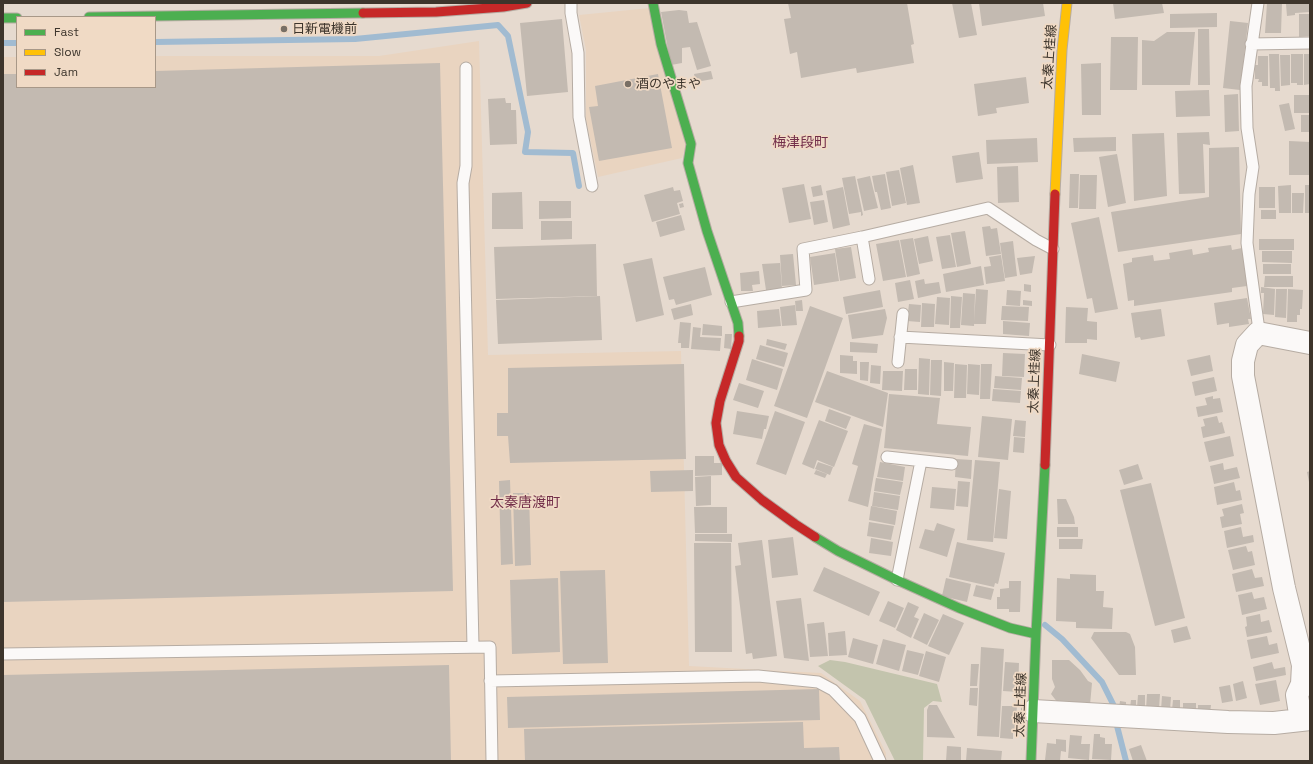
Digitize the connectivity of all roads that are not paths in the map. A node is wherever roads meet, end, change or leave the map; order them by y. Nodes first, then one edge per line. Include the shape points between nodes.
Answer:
1 (110, 3) edge
2 (527, 3) edge
3 (572, 3) edge
4 (653, 3) edge
5 (1067, 3) edge
6 (1258, 3) edge
7 (111, 16) edge
8 (156, 16) edge
9 (3, 18) edge
10 (16, 18) edge
11 (1310, 43) edge
12 (1251, 44) junction
13 (466, 68) dead end
14 (592, 186) dead end
15 (862, 237) junction
16 (1053, 249) junction
17 (869, 279) dead end
18 (731, 302) junction
19 (903, 314) dead end
20 (1258, 333) junction
21 (900, 337) junction
22 (1310, 343) edge
23 (1050, 345) junction
24 (898, 362) dead end
25 (887, 457) dead end
26 (921, 461) junction
27 (952, 464) dead end
28 (897, 580) junction
29 (1036, 634) junction
30 (473, 647) junction
31 (3, 654) edge
32 (490, 681) junction
33 (1034, 711) junction
34 (1305, 720) edge
35 (492, 761) edge
36 (880, 761) edge
37 (1032, 761) edge

1 - 7 lane
2 - 8 main road via 436,12
3 - 14 lane via 571,13 578,53 579,117
4 - 18 main road via 661,44 691,144 688,163
5 - 16 main road, 太秦上桂線 via 1062,50
6 - 12 lane
9 - 10 main road
11 - 12 lane
12 - 20 lane via 1246,86 1247,128 1253,167 1247,243
13 - 30 lane via 466,166 463,183
15 - 16 lane via 988,208
15 - 17 lane
15 - 18 lane via 803,249 806,290
16 - 23 main road, 太秦上桂線
18 - 28 main road via 738,323 739,341 720,401 716,423 719,445 726,461 736,477 795,524 838,551
19 - 21 lane
20 - 22 street
20 - 34 street via 1247,345 1243,376 1284,588 1303,665 1302,684 1297,695
21 - 23 lane
21 - 24 lane
23 - 29 main road, 太秦上桂線
25 - 26 lane
26 - 27 lane
26 - 28 lane
28 - 29 main road via 1010,628
29 - 33 main road, 太秦上桂線
30 - 31 lane
30 - 32 lane via 490,647
32 - 35 lane
32 - 36 lane via 758,676 818,682 832,690 860,718
33 - 34 street via 1228,722 1274,723
33 - 37 main road, 太秦上桂線

